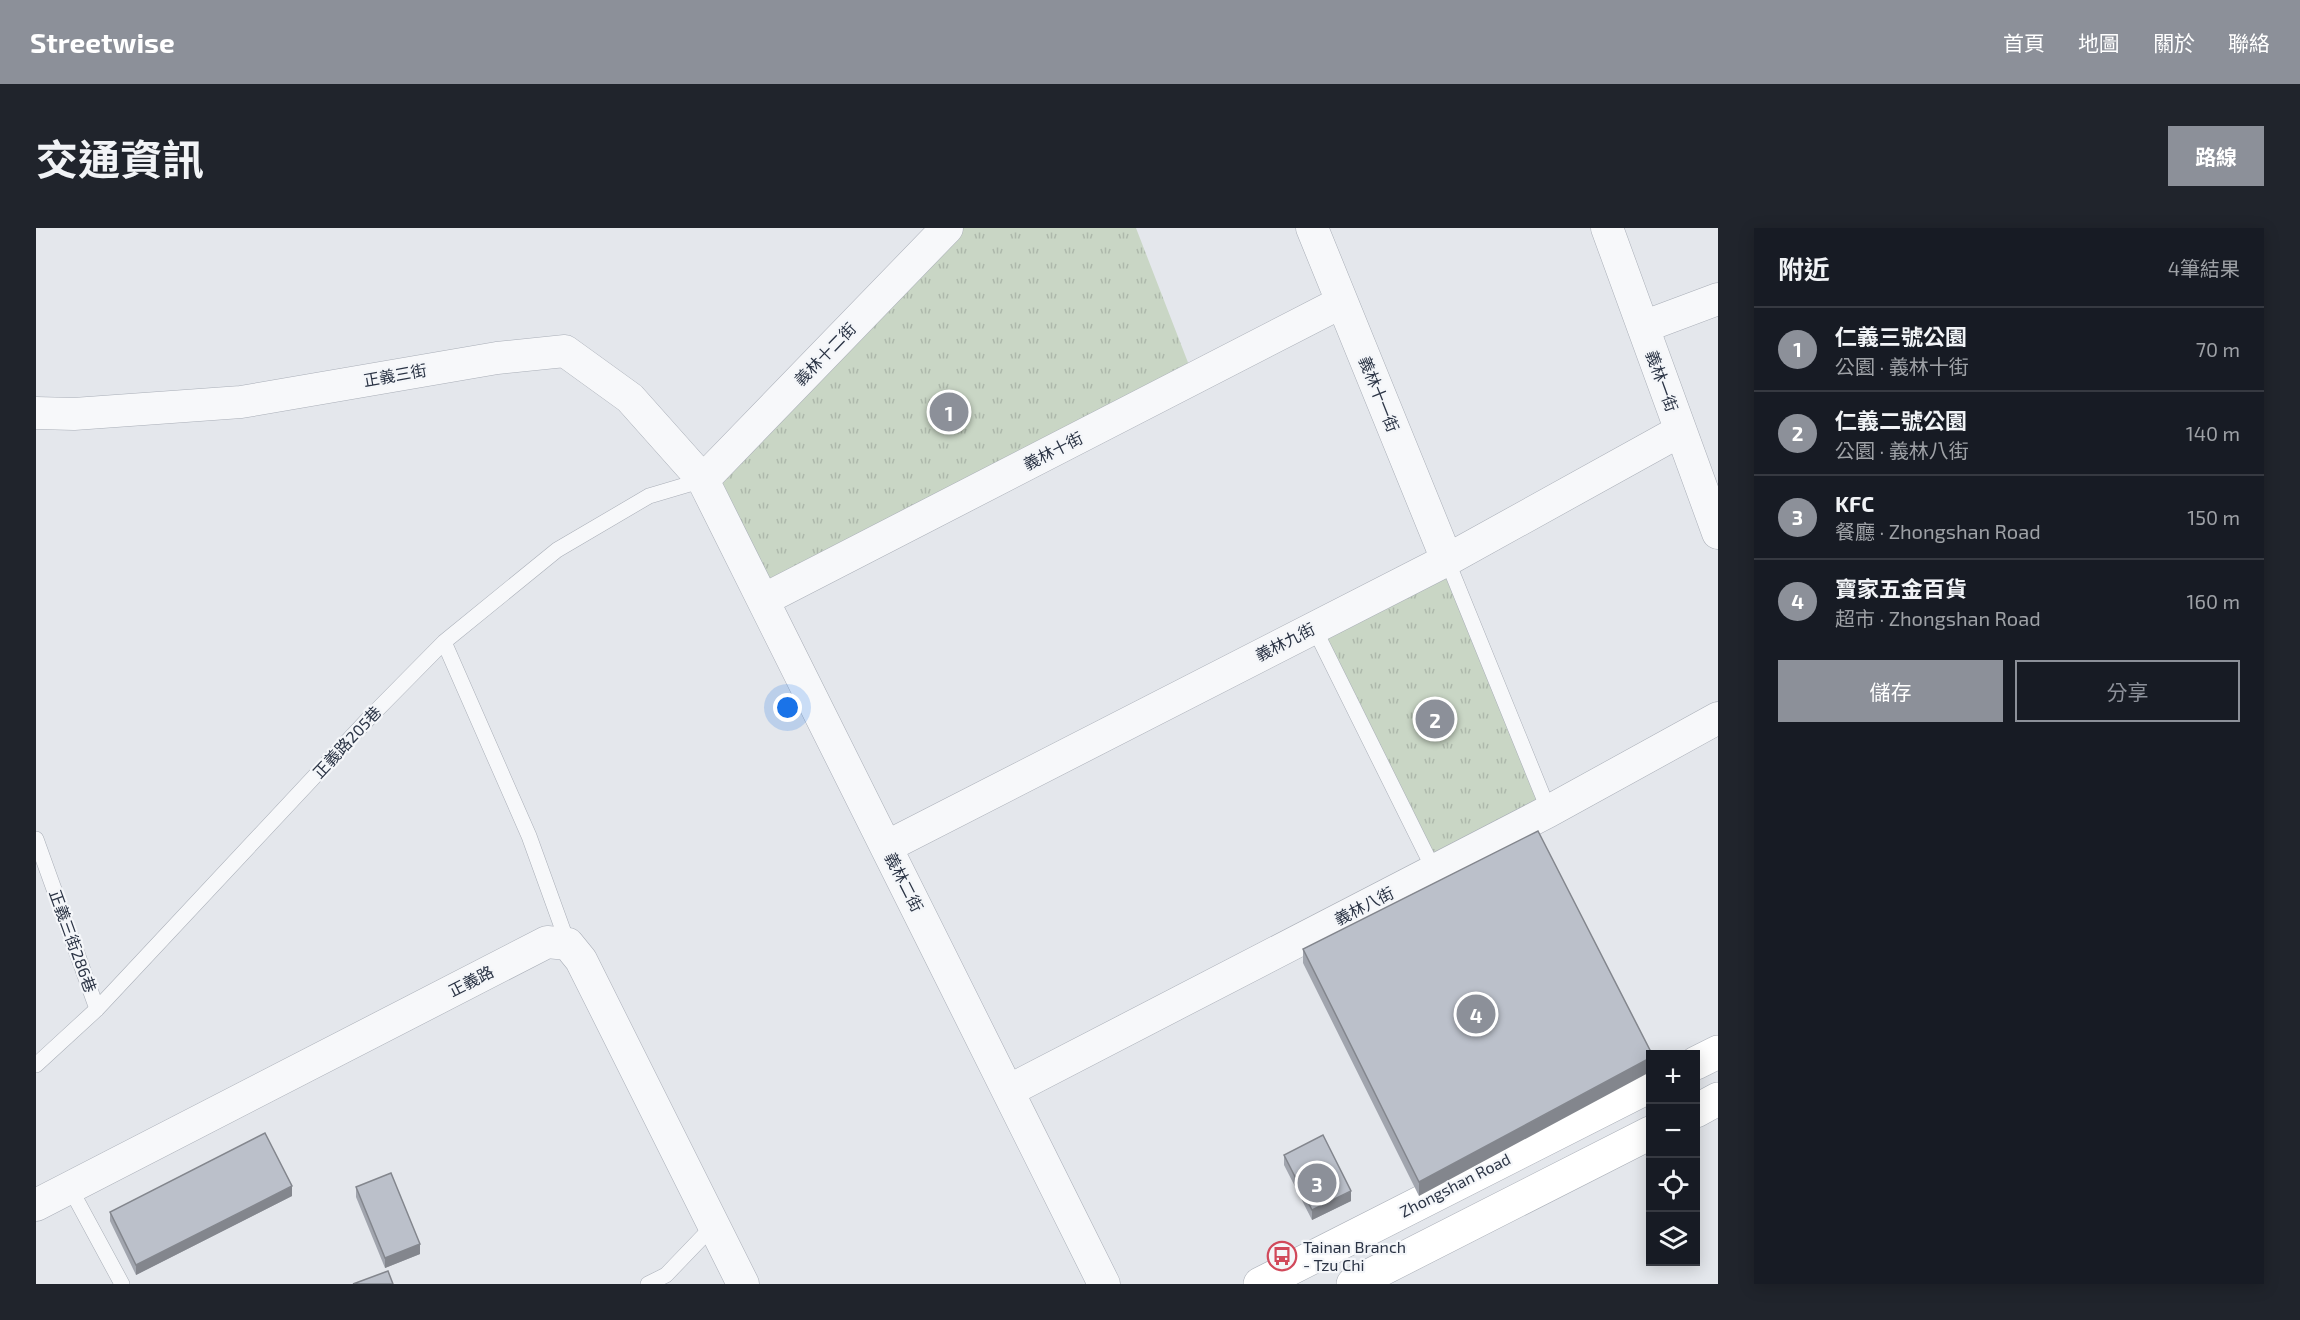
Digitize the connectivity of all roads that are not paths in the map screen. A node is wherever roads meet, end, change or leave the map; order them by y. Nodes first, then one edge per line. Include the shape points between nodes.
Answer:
1 (947, 228) edge
2 (1312, 228) edge
3 (1607, 228) edge
4 (1718, 299) edge
5 (1342, 302) junction
6 (1643, 327) junction
7 (36, 413) edge
8 (1680, 431) junction
9 (703, 480) junction
10 (1718, 533) edge
11 (1447, 560) junction
12 (763, 600) junction
13 (1314, 628) junction
14 (444, 642) junction
15 (1718, 718) edge
16 (1549, 811) junction
17 (36, 839) edge
18 (886, 847) junction
19 (1434, 870) junction
20 (568, 944) junction
21 (97, 1009) junction
22 (1718, 1052) edge
23 (1700, 1061) edge
24 (36, 1065) edge
25 (1646, 1088) edge
26 (1008, 1091) junction
27 (1718, 1099) edge
28 (1700, 1108) edge
29 (1646, 1135) edge
30 (70, 1188) junction
31 (36, 1205) edge
32 (714, 1225) junction
33 (667, 1279) edge
34 (122, 1284) edge
35 (648, 1284) edge
36 (743, 1284) edge
37 (1104, 1284) edge
38 (1260, 1284) edge
39 (1353, 1284) edge

1 - 9 street, 義林十二街
2 - 5 street, 義林十一街
3 - 6 street, 義林一街
4 - 6 street
5 - 11 street, 義林十一街
5 - 12 street, 義林十街
6 - 8 street, 義林一街
7 - 9 street, 正義三街 via 74,414 241,402 497,358 565,351 630,399
8 - 10 street, 義林一街
8 - 11 street, 義林九街
9 - 12 street, 義林二街
9 - 14 lane, 正義路205巷 via 649,496 557,550
11 - 13 street, 義林九街
11 - 16 lane
12 - 18 street, 義林二街
13 - 18 street, 義林九街
13 - 19 lane
14 - 20 lane via 529,836
14 - 21 lane, 正義路205巷
15 - 16 street, 義林八街
16 - 19 street, 義林八街
17 - 21 lane, 正義三街286巷
18 - 26 street, 義林二街
19 - 26 street, 義林八街
20 - 30 street, 正義路 via 547,942
20 - 32 street via 580,960
21 - 24 lane, 正義路205巷
22 - 23 main road
25 - 38 main road, Zhongshan Road
26 - 37 street, 義林二街
27 - 28 main road
29 - 39 main road
30 - 31 street, 正義路
30 - 34 lane
32 - 33 lane
32 - 36 street
33 - 35 lane

